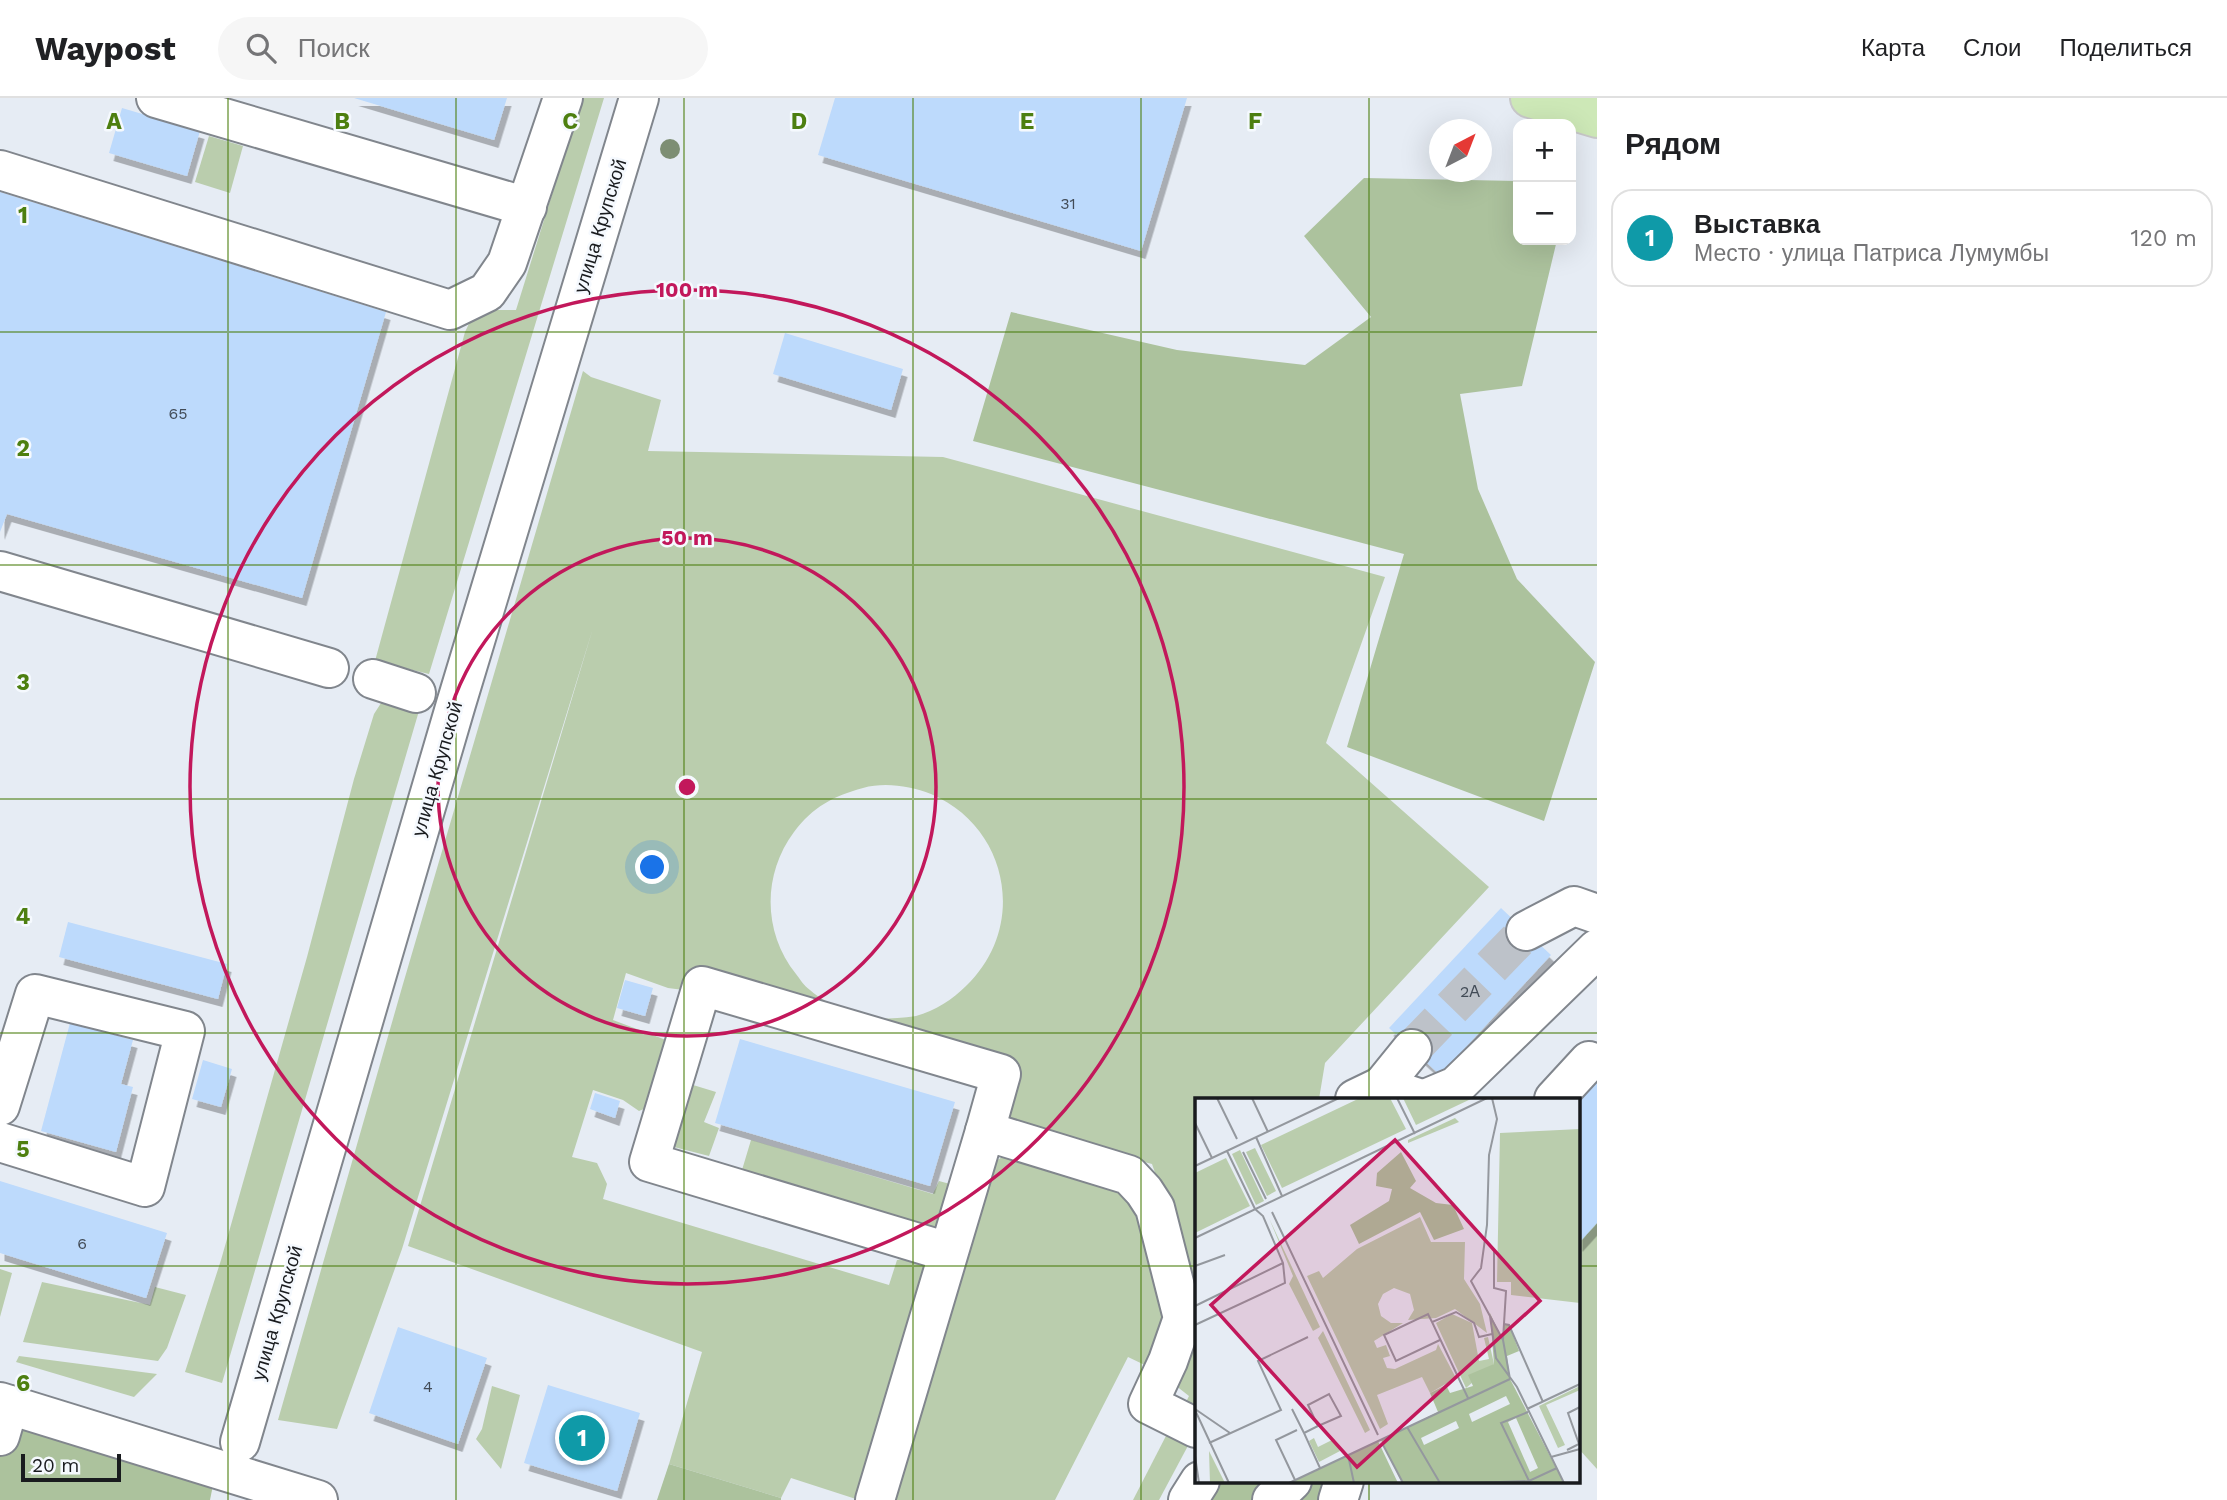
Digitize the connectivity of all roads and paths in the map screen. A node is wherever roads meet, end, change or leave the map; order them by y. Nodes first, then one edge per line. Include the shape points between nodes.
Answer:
1 (156, 98) edge
2 (563, 98) edge
3 (639, 98) edge
4 (1530, 98) edge
5 (1597, 118) edge
6 (0, 170) edge
7 (527, 207) junction
8 (0, 571) edge
9 (328, 668) dead end
10 (373, 679) dead end
11 (415, 693) dead end
12 (1597, 914) edge
13 (1526, 932) tunnel mouth
14 (1597, 949) edge
15 (1412, 1049) tunnel mouth
16 (1589, 1061) dead end
17 (1369, 1093) edge
18 (1414, 1098) edge
19 (1426, 1098) edge
20 (1556, 1098) edge
21 (0, 1106) edge
22 (985, 1131) junction
23 (0, 1142) edge
24 (948, 1252) junction
25 (3, 1414) edge
26 (1195, 1428) edge
27 (240, 1442) dead end
28 (1199, 1482) edge
29 (1261, 1482) edge
30 (1291, 1482) edge
31 (1344, 1482) edge
32 (318, 1500) edge
33 (875, 1500) edge
34 (1188, 1500) edge
35 (1254, 1500) edge
36 (1272, 1500) edge
37 (1338, 1500) edge

1 - 7 street
2 - 7 street
3 - 27 street, улица Крупской
4 - 5 main road
6 - 7 street via 450,310 487,292 507,263
8 - 9 street
10 - 11 street
12 - 13 street via 1574,906
14 - 19 street via 1456,1086
15 - 17 street
16 - 20 street
17 - 18 street
21 - 23 street via 35,994 185,1031 145,1187
22 - 24 street
22 - 24 street via 1001,1074 702,986 649,1162
22 - 26 street via 1129,1175 1144,1191 1155,1208 1183,1318 1148,1405
24 - 33 street
25 - 32 street
28 - 34 street
29 - 35 street
30 - 36 street
31 - 37 street

